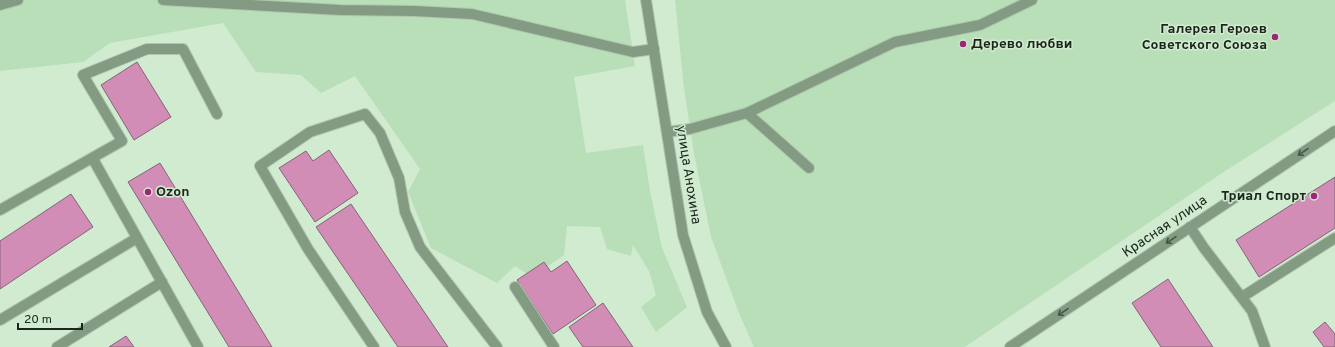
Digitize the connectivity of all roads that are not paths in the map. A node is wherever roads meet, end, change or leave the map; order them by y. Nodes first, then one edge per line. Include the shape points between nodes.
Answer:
1 (18, 0) edge
2 (163, 0) edge
3 (646, 0) edge
4 (1032, 0) edge
5 (0, 5) edge
6 (654, 49) junction
7 (747, 113) junction
8 (216, 114) dead end
9 (1335, 131) edge
10 (667, 132) junction
11 (93, 159) junction
12 (810, 168) dead end
13 (0, 210) edge
14 (1190, 227) junction
15 (138, 238) junction
16 (1335, 238) edge
17 (162, 282) junction
18 (515, 287) dead end
19 (1242, 297) junction
20 (0, 320) edge
21 (57, 347) edge
22 (198, 347) edge
23 (374, 347) edge
24 (497, 347) edge
25 (554, 347) edge
26 (726, 347) edge
27 (1010, 347) edge
28 (1265, 347) edge

1 - 5 street
2 - 6 street via 472,14 633,52
3 - 6 street, улица Анохина
4 - 7 street via 980,25 895,42
6 - 10 street, улица Анохина
7 - 10 street via 690,129
7 - 12 street
8 - 11 street via 183,49 147,49 83,75 122,141
9 -> 14 street, Красная улица
10 - 26 street, улица Анохина via 683,235 707,312
11 - 13 street
11 - 15 street
14 - 19 street
14 -> 27 street, Красная улица
15 - 17 street
15 - 20 street
16 - 19 street
17 - 21 street
17 - 22 street
18 - 25 street
19 - 28 street via 1252,311
23 - 24 street via 308,249 260,166 310,132 365,114 380,133 400,178 405,212 420,247

